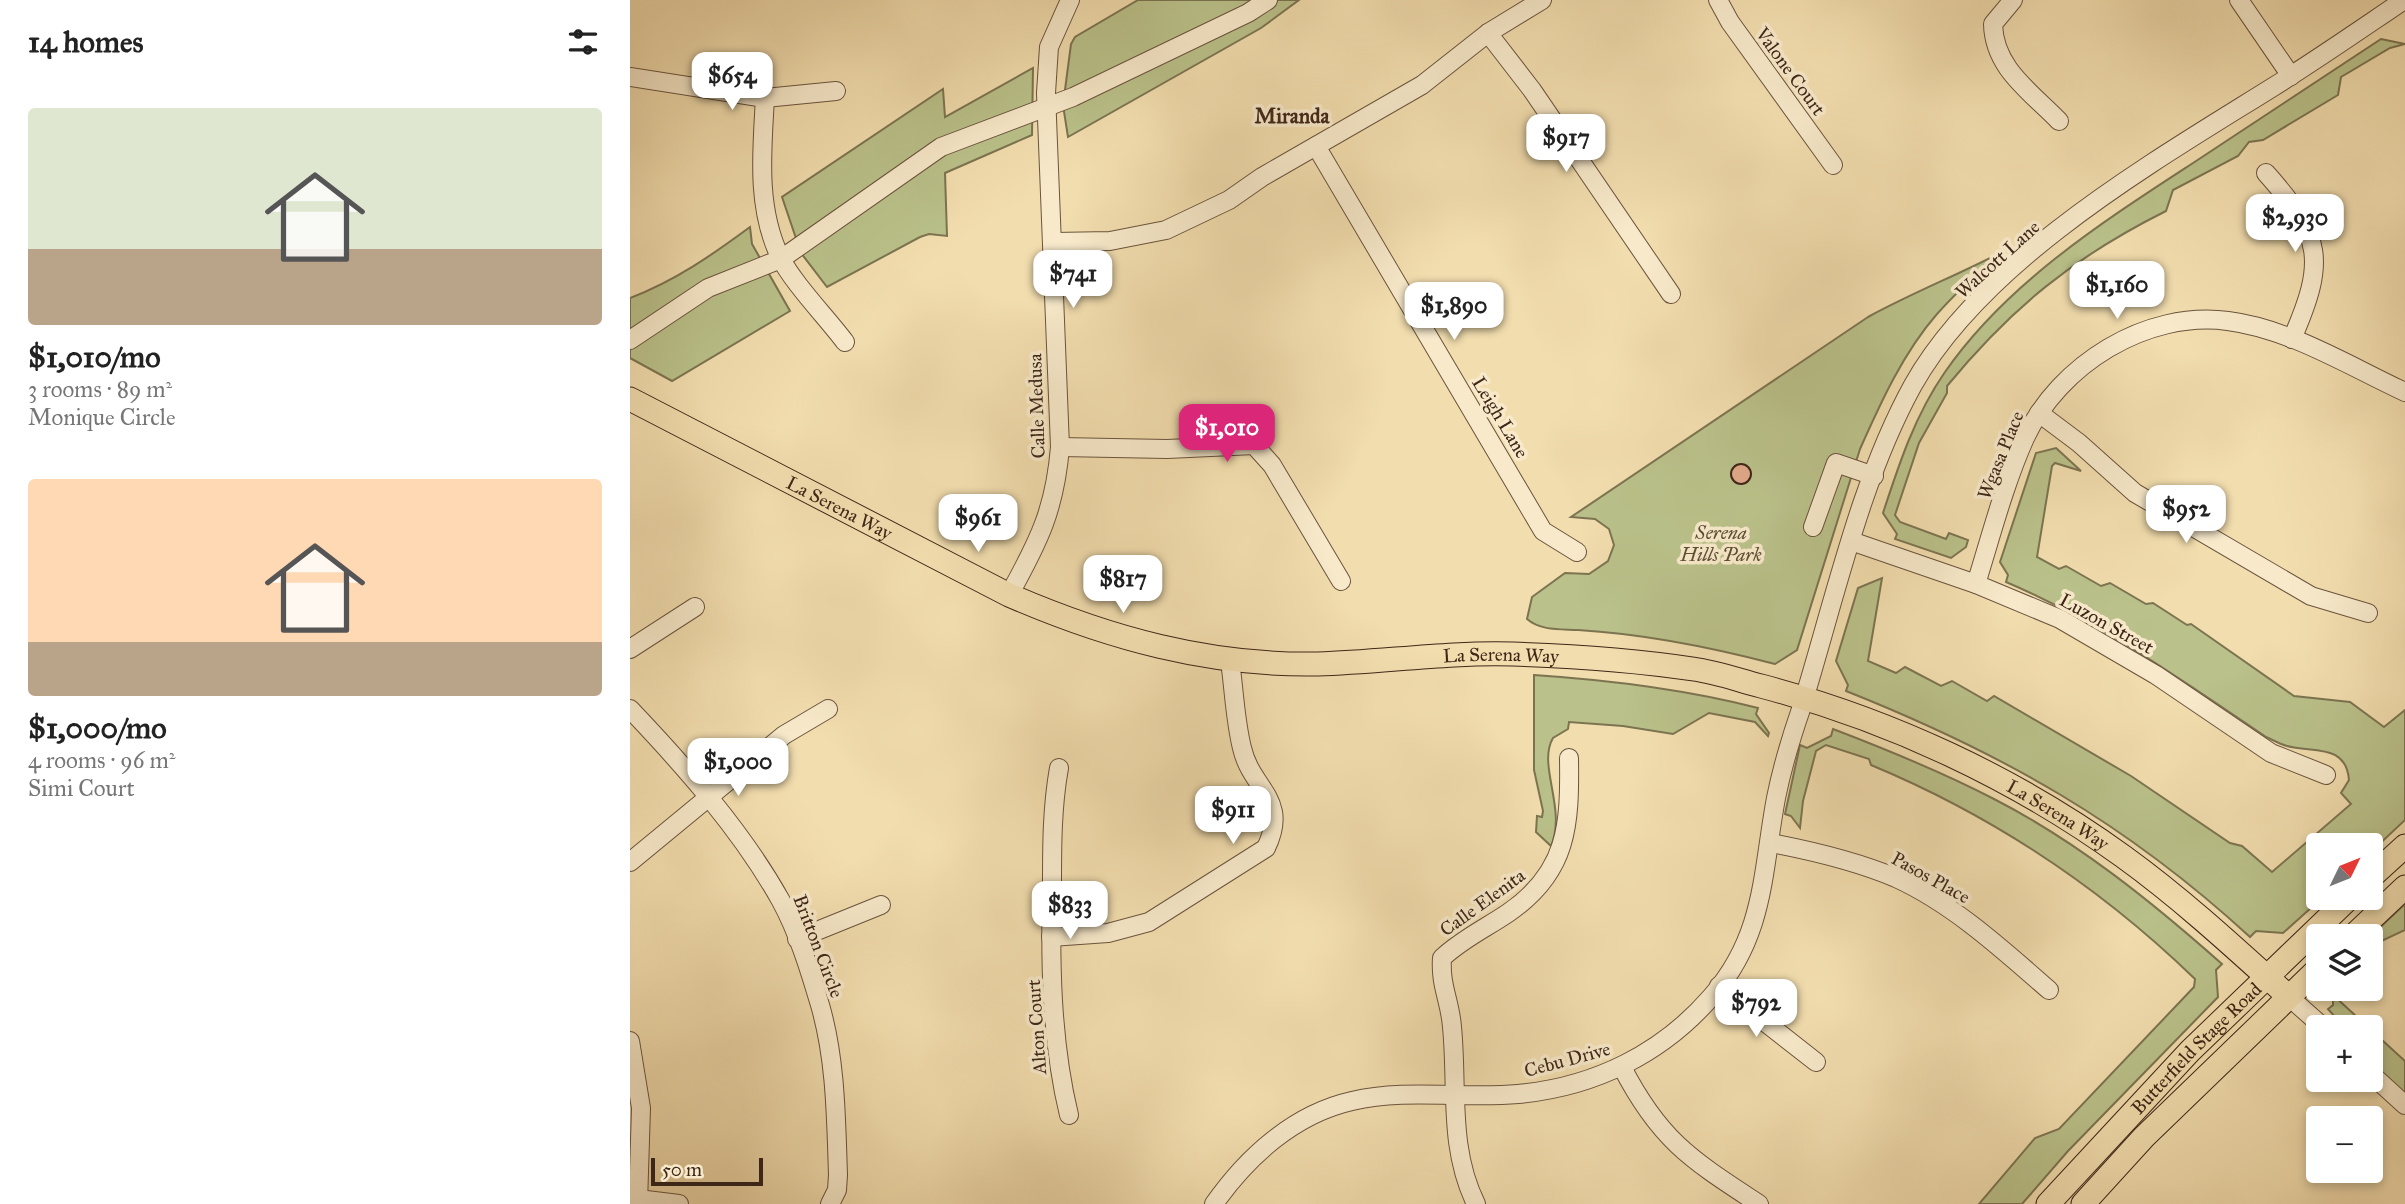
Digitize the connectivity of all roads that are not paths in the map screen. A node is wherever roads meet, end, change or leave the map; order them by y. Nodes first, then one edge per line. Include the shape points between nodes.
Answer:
1 (1070, 0) edge
2 (1268, 0) edge
3 (1542, 0) edge
4 (1718, 0) edge
5 (2013, 0) edge
6 (2239, 0) edge
7 (2404, 1) edge
8 (1488, 33) junction
9 (2291, 76) junction
10 (630, 77) edge
11 (835, 91) dead end
12 (765, 98) junction
13 (1048, 104) junction
14 (2059, 121) dead end
15 (1316, 146) junction
16 (1833, 165) dead end
17 (2266, 173) dead end
18 (1054, 242) junction
19 (781, 259) junction
20 (1671, 294) dead end
21 (2292, 339) junction
22 (630, 340) edge
23 (845, 342) dead end
24 (2405, 392) edge
25 (631, 403) edge
26 (2039, 413) junction
27 (1060, 447) junction
28 (1874, 476) junction
29 (1813, 527) dead end
30 (1851, 541) junction
31 (1577, 552) dead end
32 (1341, 581) dead end
33 (1976, 584) junction
34 (1009, 595) junction
35 (695, 607) dead end
36 (2368, 613) dead end
37 (630, 649) edge
38 (1230, 661) junction
39 (1804, 697) junction
40 (630, 709) edge
41 (828, 709) dead end
42 (1569, 758) dead end
43 (1059, 768) dead end
44 (2326, 775) dead end
45 (708, 798) junction
46 (1771, 843) junction
47 (2405, 846) edge
48 (630, 862) edge
49 (2384, 865) edge
50 (2405, 887) edge
51 (881, 905) dead end
52 (2336, 910) edge
53 (2366, 924) edge
54 (1051, 937) junction
55 (797, 939) junction
56 (2266, 976) junction
57 (2306, 980) edge
58 (1719, 986) junction
59 (2049, 990) dead end
60 (2288, 996) junction
61 (2309, 1015) edge
62 (630, 1041) edge
63 (1816, 1062) dead end
64 (1622, 1067) junction
65 (2383, 1085) edge
66 (1453, 1094) junction
67 (2405, 1105) edge
68 (1069, 1115) dead end
69 (638, 1201) edge
70 (679, 1204) edge
71 (830, 1204) edge
72 (1214, 1204) edge
73 (1476, 1204) edge
74 (1759, 1204) edge
75 (2048, 1204) edge
76 (2083, 1204) edge

1 - 13 street, Calle Medusa via 1049,47
2 - 13 street via 1146,63
3 - 8 street
4 - 16 street, Valone Court
5 - 14 street via 1993,24 2000,61
6 - 9 street
7 - 9 street, Walcott Lane
8 - 15 street via 1422,85
8 - 20 street
9 - 28 street, Walcott Lane via 2091,207 1993,286 1940,343 1913,385
10 - 12 street
11 - 12 street
12 - 19 street via 762,185 767,223
13 - 18 street, Calle Medusa
13 - 19 street via 941,147
15 - 18 street via 1229,200 1166,230 1110,241
15 - 31 street, Leigh Lane via 1543,531
17 - 21 street via 2309,229 2315,254 2307,305
18 - 27 street, Calle Medusa
19 - 22 street via 708,288
19 - 23 street
21 - 24 street, Wgasa Place
21 - 26 street, Wgasa Place via 2227,320 2163,324 2107,348
25 - 34 main road, La Serena Way
26 - 33 street, Wgasa Place via 2013,467
26 - 36 street via 2135,493 2311,596
27 - 32 street via 1254,445 1272,465
27 - 34 street, Calle Medusa via 1052,507 1034,552
28 - 29 street via 1836,463
28 - 30 street, Walcott Lane
30 - 33 street, Luzon Street
30 - 39 street, Walcott Lane
33 - 44 street, Luzon Street via 2103,642 2271,753
34 - 38 main road, La Serena Way via 1114,636
35 - 37 street
38 - 39 main road, La Serena Way via 1317,664 1510,654 1605,659 1697,669
38 - 54 street via 1242,750 1272,807 1276,828 1266,848 1149,922 1108,933
39 - 46 street, Cebu Drive via 1776,798
39 - 56 main road, La Serena Way via 1922,741 2067,819 2173,894
40 - 45 street, Britton Circle
41 - 45 street via 784,735
42 - 66 street, Calle Elenita via 1566,835 1557,862 1538,890 1442,958 1440,981 1452,1027
43 - 54 street, Alton Court via 1053,802
45 - 48 street
45 - 55 street, Britton Circle via 782,902
46 - 58 street, Cebu Drive via 1755,923 1742,953
46 - 59 street, Pasos Place via 1857,863 1898,879 1969,923
47 - 49 main road
50 - 53 main road
51 - 55 street
52 - 56 main road, Butterfield Stage Road
54 - 68 street, Alton Court via 1059,1076
55 - 71 street, Britton Circle via 821,1007 831,1064 838,1175
56 - 60 main road, La Serena Way
56 - 75 main road, Butterfield Stage Road
57 - 60 main road, Butterfield Stage Road
58 - 63 street
58 - 64 street, Cebu Drive via 1680,1027
60 - 61 street, La Serena Way
60 - 76 main road, Butterfield Stage Road via 2144,1137
62 - 69 street via 641,1108
64 - 66 street, Cebu Drive via 1563,1086 1518,1094
64 - 74 street via 1652,1119 1674,1144
65 - 67 street
66 - 72 street, Cebu Drive via 1351,1101 1317,1114 1256,1153
66 - 73 street, Calle Elenita via 1460,1159
69 - 70 street

